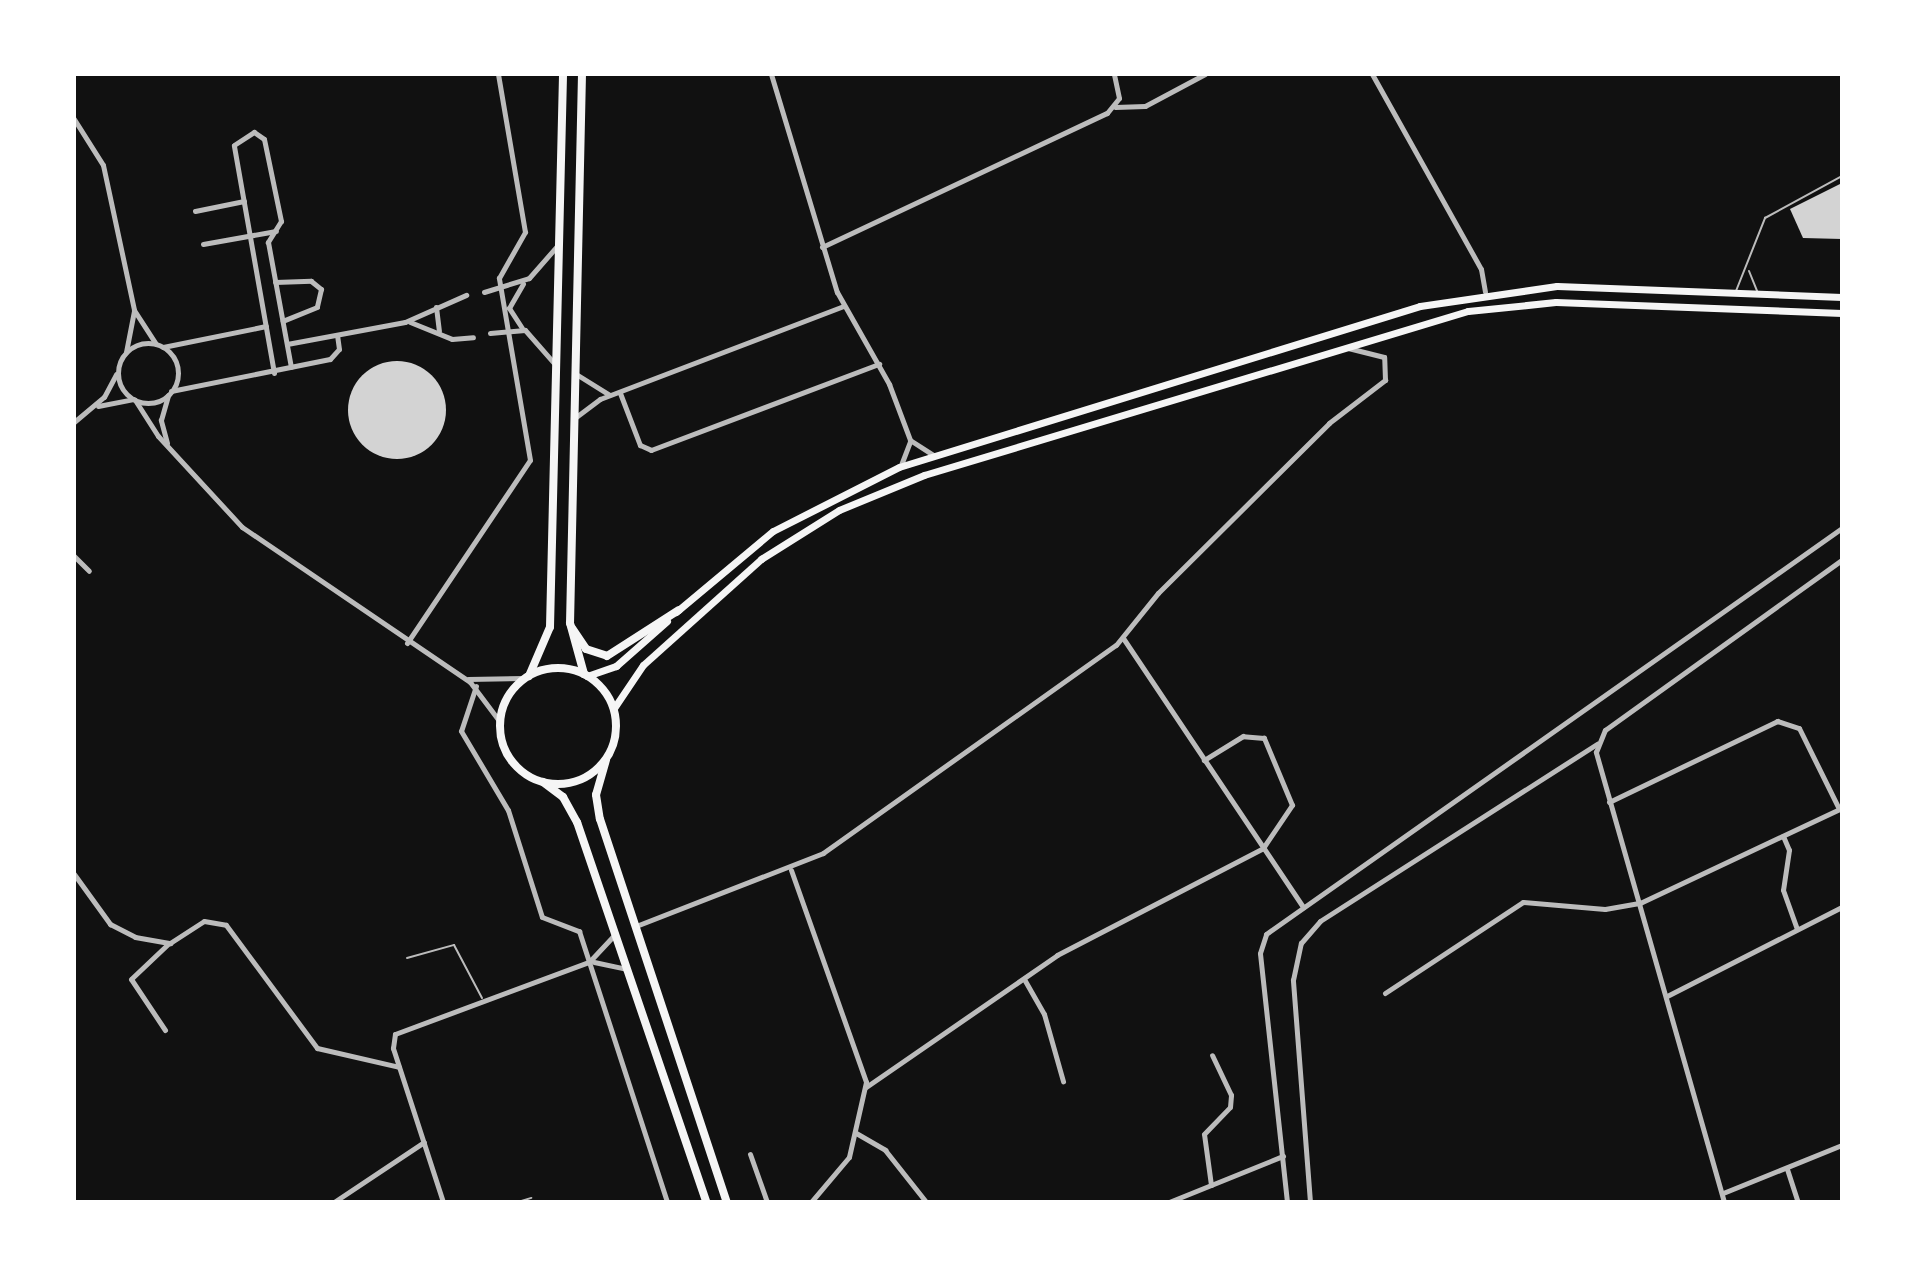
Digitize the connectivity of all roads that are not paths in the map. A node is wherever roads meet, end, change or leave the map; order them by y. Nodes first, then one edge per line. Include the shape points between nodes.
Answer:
1 (498, 74) edge
2 (563, 74) edge
3 (582, 74) edge
4 (771, 74) edge
5 (1114, 74) edge
6 (1205, 74) edge
7 (1372, 74) edge
8 (1115, 107) junction
9 (74, 119) edge
10 (1842, 176) edge
11 (244, 201) junction
12 (195, 211) dead end
13 (277, 231) junction
14 (250, 236) junction
15 (561, 237) junction
16 (203, 244) dead end
17 (822, 247) junction
18 (1749, 270) junction
19 (529, 278) junction
20 (275, 282) junction
21 (500, 288) junction
22 (484, 292) dead end
23 (1485, 292) junction
24 (1731, 294) junction
25 (1759, 294) junction
26 (466, 295) dead end
27 (1842, 297) edge
28 (437, 306) junction
29 (843, 306) junction
30 (134, 310) junction
31 (1842, 313) edge
32 (283, 322) junction
33 (405, 322) junction
34 (266, 326) junction
35 (509, 329) junction
36 (523, 329) junction
37 (490, 333) dead end
38 (441, 334) junction
39 (337, 335) junction
40 (473, 337) dead end
41 (156, 344) junction
42 (287, 344) junction
43 (163, 347) junction
44 (1344, 347) junction
45 (126, 352) junction
46 (879, 364) junction
47 (291, 367) junction
48 (556, 368) junction
49 (118, 369) junction
50 (274, 373) junction
51 (576, 374) junction
52 (170, 392) junction
53 (620, 393) junction
54 (610, 396) junction
55 (134, 399) junction
56 (93, 408) junction
57 (575, 417) junction
58 (74, 422) edge
59 (910, 440) junction
60 (168, 448) junction
61 (933, 455) junction
62 (899, 467) junction
63 (1842, 528) edge
64 (74, 556) edge
65 (1842, 560) edge
66 (89, 571) dead end
67 (679, 610) junction
68 (570, 623) junction
69 (1123, 638) junction
70 (407, 643) junction
71 (586, 675) junction
72 (463, 677) junction
73 (527, 677) junction
74 (476, 686) junction
75 (614, 708) junction
76 (500, 722) junction
77 (1598, 744) junction
78 (606, 760) junction
79 (1204, 760) junction
80 (543, 782) junction
81 (1609, 802) junction
82 (1840, 809) edge
83 (1783, 836) junction
84 (1263, 848) junction
85 (791, 870) junction
86 (74, 874) edge
87 (1640, 903) junction
88 (1303, 907) junction
89 (1842, 907) edge
90 (636, 926) junction
91 (615, 929) junction
92 (1797, 930) junction
93 (170, 943) junction
94 (407, 958) dead end
95 (589, 962) junction
96 (630, 972) junction
97 (1024, 979) junction
98 (1385, 993) dead end
99 (1667, 996) junction
100 (482, 1000) junction
101 (165, 1030) dead end
102 (1212, 1055) dead end
103 (399, 1067) junction
104 (1063, 1081) dead end
105 (866, 1087) junction
106 (856, 1133) junction
107 (424, 1142) junction
108 (1842, 1145) edge
109 (750, 1154) dead end
110 (1283, 1156) junction
111 (1787, 1169) junction
112 (1211, 1185) junction
113 (1723, 1193) junction
114 (531, 1198) dead end
115 (334, 1202) edge
116 (443, 1202) edge
117 (518, 1202) edge
118 (667, 1202) edge
119 (706, 1202) edge
120 (727, 1202) edge
121 (767, 1202) edge
122 (812, 1202) edge
123 (926, 1202) edge
124 (1169, 1202) edge
125 (1287, 1202) edge
126 (1310, 1202) edge
127 (1724, 1202) edge
128 (1798, 1202) edge

1 - 21 street via 525,232 500,270
2 - 15 highway
3 - 51 highway
4 - 17 street
5 - 8 street
6 - 8 street via 1145,106
7 - 23 street via 1481,269
8 - 17 street
9 - 30 street via 107,176
10 - 18 lane via 1771,213
11 - 12 street
11 - 13 street via 234,145 254,132 264,139
11 - 14 street
13 - 14 street
13 - 20 street via 268,242
14 - 16 street
14 - 34 street
15 - 19 street
15 - 48 highway
17 - 29 street
18 - 24 lane
18 - 25 lane
19 - 21 street
19 - 36 street via 509,308
20 - 32 street
20 - 32 street via 314,281 323,298
21 - 22 street
21 - 35 street
23 - 24 main road via 1557,286
23 - 61 main road
24 - 25 main road
25 - 27 main road
26 - 28 street
28 - 33 street
28 - 38 street
29 - 46 street
29 - 53 street
30 - 41 street
30 - 45 street
31 - 44 main road via 1539,303 1468,311
32 - 42 street
33 - 38 street
33 - 39 street
34 - 43 street
34 - 50 street
35 - 36 street
35 - 37 street
35 - 70 street via 530,460
36 - 48 street via 546,346
38 - 40 street
39 - 42 street
39 - 47 street via 334,357
41 - 43 street
41 - 45 street
42 - 47 street
43 - 52 street via 177,368
44 - 69 street via 1384,357 1385,380 1318,434 1158,593
44 - 75 main road via 924,475 839,510 714,598 636,673
45 - 49 street
46 - 53 street via 651,450 637,440
46 - 59 street
47 - 50 street
48 - 73 highway via 550,627
49 - 55 street
49 - 56 street
50 - 52 street
51 - 54 street
51 - 57 highway
52 - 55 street via 153,402
52 - 60 street via 161,420
53 - 54 street
54 - 57 street
55 - 56 street
55 - 60 street
56 - 58 street
57 - 68 highway
59 - 61 street
59 - 62 street
60 - 70 street via 242,527
61 - 62 main road
62 - 67 main road via 773,531
63 - 88 street
64 - 66 street
65 - 77 street via 1605,730
67 - 68 highway via 607,656 586,649
67 - 71 main road via 616,666
68 - 71 highway
69 - 79 street
69 - 85 street
70 - 72 street
71 - 73 highway via 556,668
71 - 75 highway
72 - 73 street
72 - 74 street
73 - 76 highway
74 - 76 street
74 - 95 street via 461,731 508,810 542,917 573,924
75 - 78 highway via 616,735
76 - 80 highway via 510,760
77 - 81 street
77 - 126 street via 1320,921 1301,943 1293,980
78 - 80 highway via 578,781
78 - 90 highway via 597,807
79 - 84 street
79 - 84 street via 1243,736 1264,738 1292,805
80 - 91 highway via 571,808
81 - 82 street via 1777,721 1799,728
81 - 87 street
82 - 83 street
83 - 87 street
83 - 92 street via 1789,850 1783,890
84 - 88 street
84 - 97 street
85 - 90 street
85 - 105 street
86 - 93 street via 115,928
87 - 98 street via 1605,909 1523,902
87 - 99 street
88 - 110 street via 1259,947
89 - 92 street
90 - 120 highway
91 - 95 street via 609,946
91 - 96 highway
92 - 99 street
93 - 101 street via 131,979
93 - 103 street via 204,921 222,922 317,1048
94 - 100 lane via 454,945
95 - 96 street via 611,962
95 - 100 street
95 - 118 street
96 - 119 highway
97 - 104 street via 1044,1014
97 - 105 street
99 - 113 street
100 - 103 street via 400,1028 392,1041
102 - 112 street via 1231,1095 1230,1107 1204,1134
103 - 107 street
105 - 106 street
106 - 122 street via 842,1169
106 - 123 street via 885,1150
107 - 115 street
107 - 116 street
108 - 111 street
109 - 121 street
110 - 112 street
110 - 125 street
111 - 113 street
111 - 128 street
112 - 124 street
113 - 127 street
114 - 117 lane

